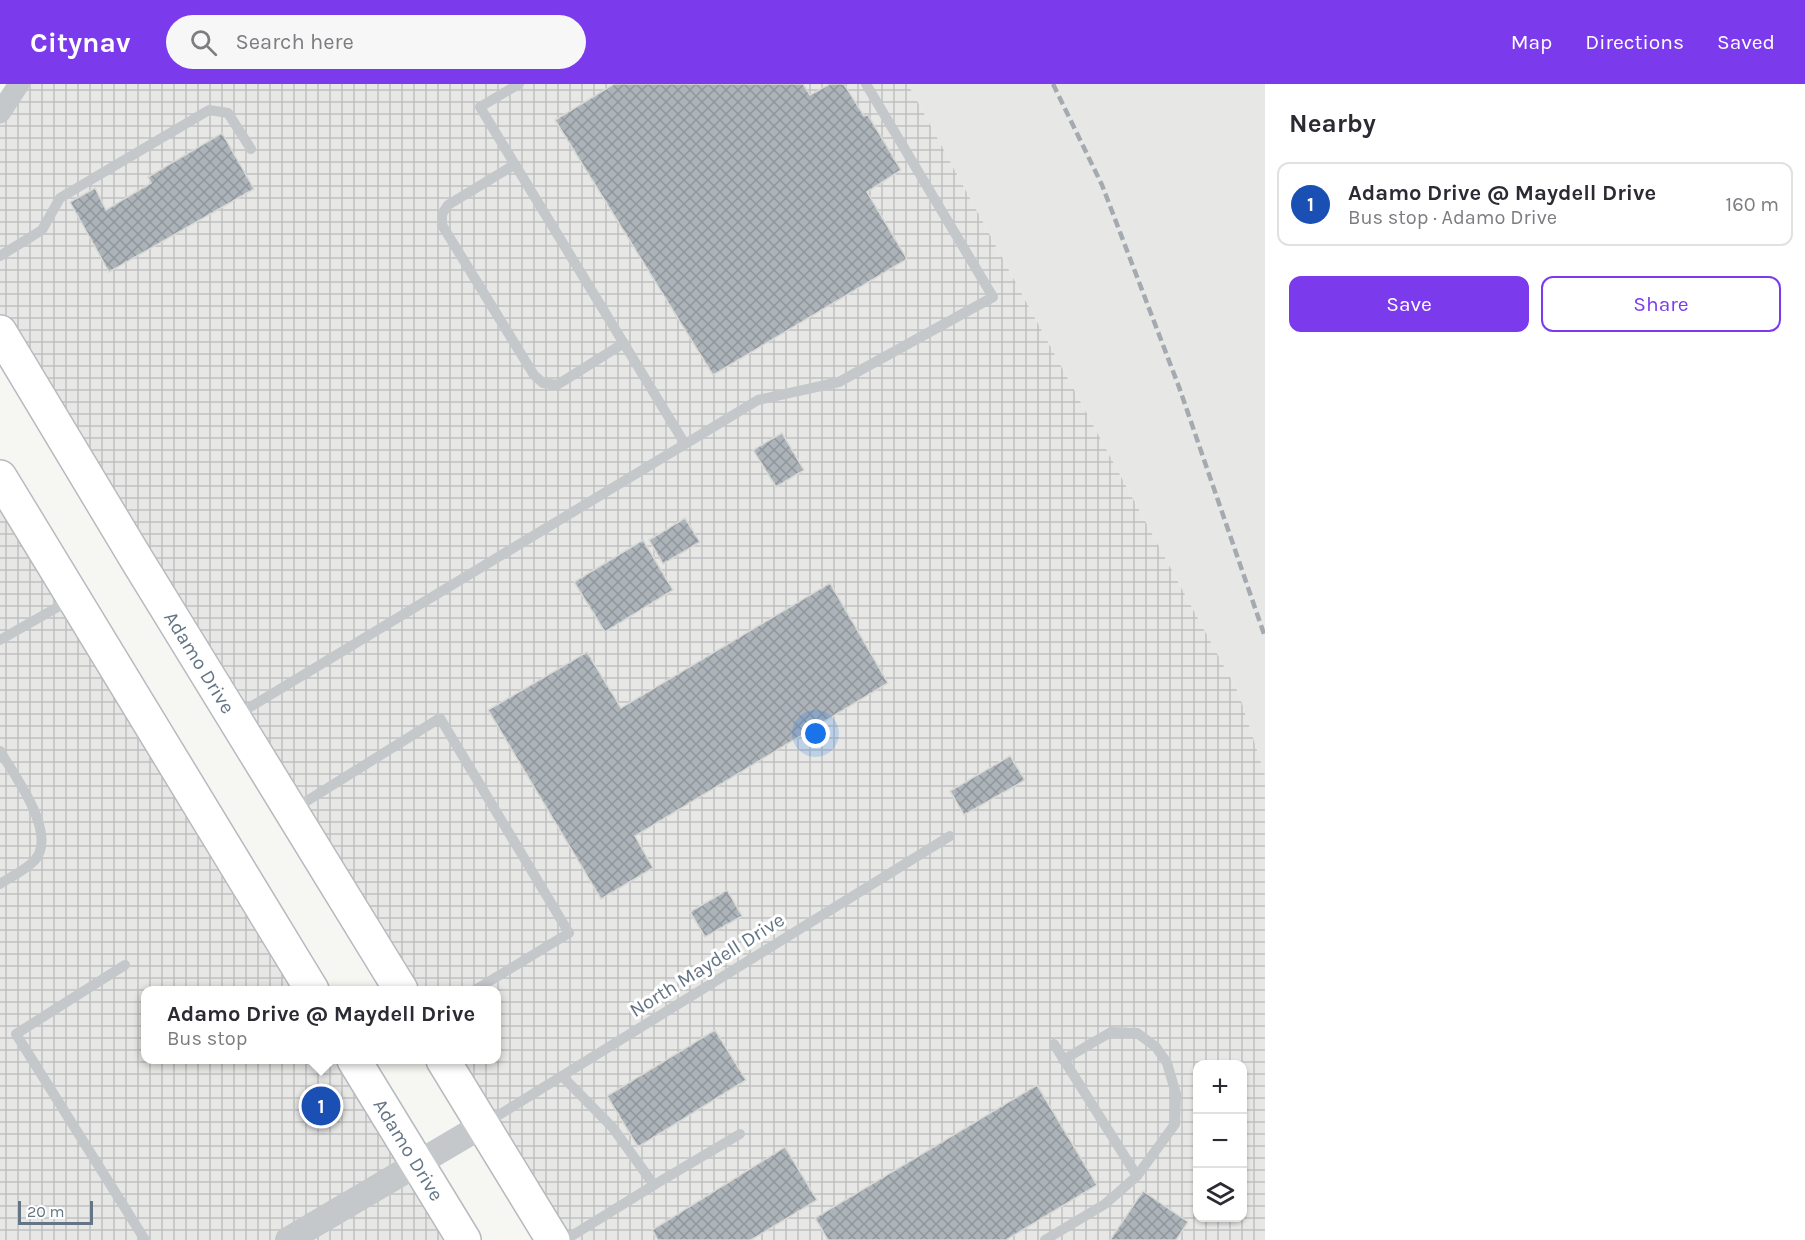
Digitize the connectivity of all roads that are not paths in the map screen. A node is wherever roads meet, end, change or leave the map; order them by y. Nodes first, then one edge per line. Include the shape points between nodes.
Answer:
1 (19, 84) edge
2 (519, 84) edge
3 (866, 84) edge
4 (0, 113) edge
5 (251, 149) dead end
6 (514, 165) junction
7 (0, 256) edge
8 (0, 332) edge
9 (624, 343) junction
10 (685, 444) junction
11 (0, 477) edge
12 (73, 598) junction
13 (0, 640) edge
14 (234, 717) junction
15 (0, 751) edge
16 (291, 810) junction
17 (950, 836) dead end
18 (0, 884) edge
19 (125, 965) dead end
20 (310, 986) edge
21 (399, 986) edge
22 (482, 986) edge
23 (1053, 1044) dead end
24 (1063, 1060) junction
25 (357, 1064) edge
26 (446, 1064) edge
27 (562, 1076) junction
28 (483, 1125) junction
29 (740, 1134) dead end
30 (418, 1164) junction
31 (1137, 1176) junction
32 (654, 1185) junction
33 (145, 1240) edge
34 (288, 1240) edge
35 (464, 1240) edge
36 (553, 1240) edge
37 (565, 1240) edge
38 (1045, 1240) edge

1 - 4 street
2 - 6 lane via 480,107
3 - 10 lane via 993,297 839,382 758,400
5 - 7 lane via 228,112 208,110 60,198 42,230
6 - 9 lane
6 - 9 lane via 448,205 442,214 442,225 534,375 543,384 557,385
8 - 14 main road, Adamo Drive
9 - 10 lane
10 - 14 lane
11 - 12 main road
12 - 13 lane
12 - 20 main road
14 - 16 main road, Adamo Drive
15 - 18 lane via 39,821 42,840 36,860
16 - 21 main road, Adamo Drive
16 - 22 lane via 440,718 569,933
17 - 27 lane, North Maydell Drive
19 - 33 lane via 15,1034
23 - 24 lane
24 - 31 lane
24 - 31 lane via 1111,1032 1137,1033 1156,1047 1167,1063 1176,1094 1175,1124
25 - 30 main road, Adamo Drive
26 - 28 main road
27 - 28 lane, North Maydell Drive
27 - 32 lane via 613,1128
28 - 30 street
28 - 36 main road
29 - 32 lane
30 - 34 street
30 - 35 main road, Adamo Drive
31 - 38 lane via 1105,1204
32 - 37 lane

